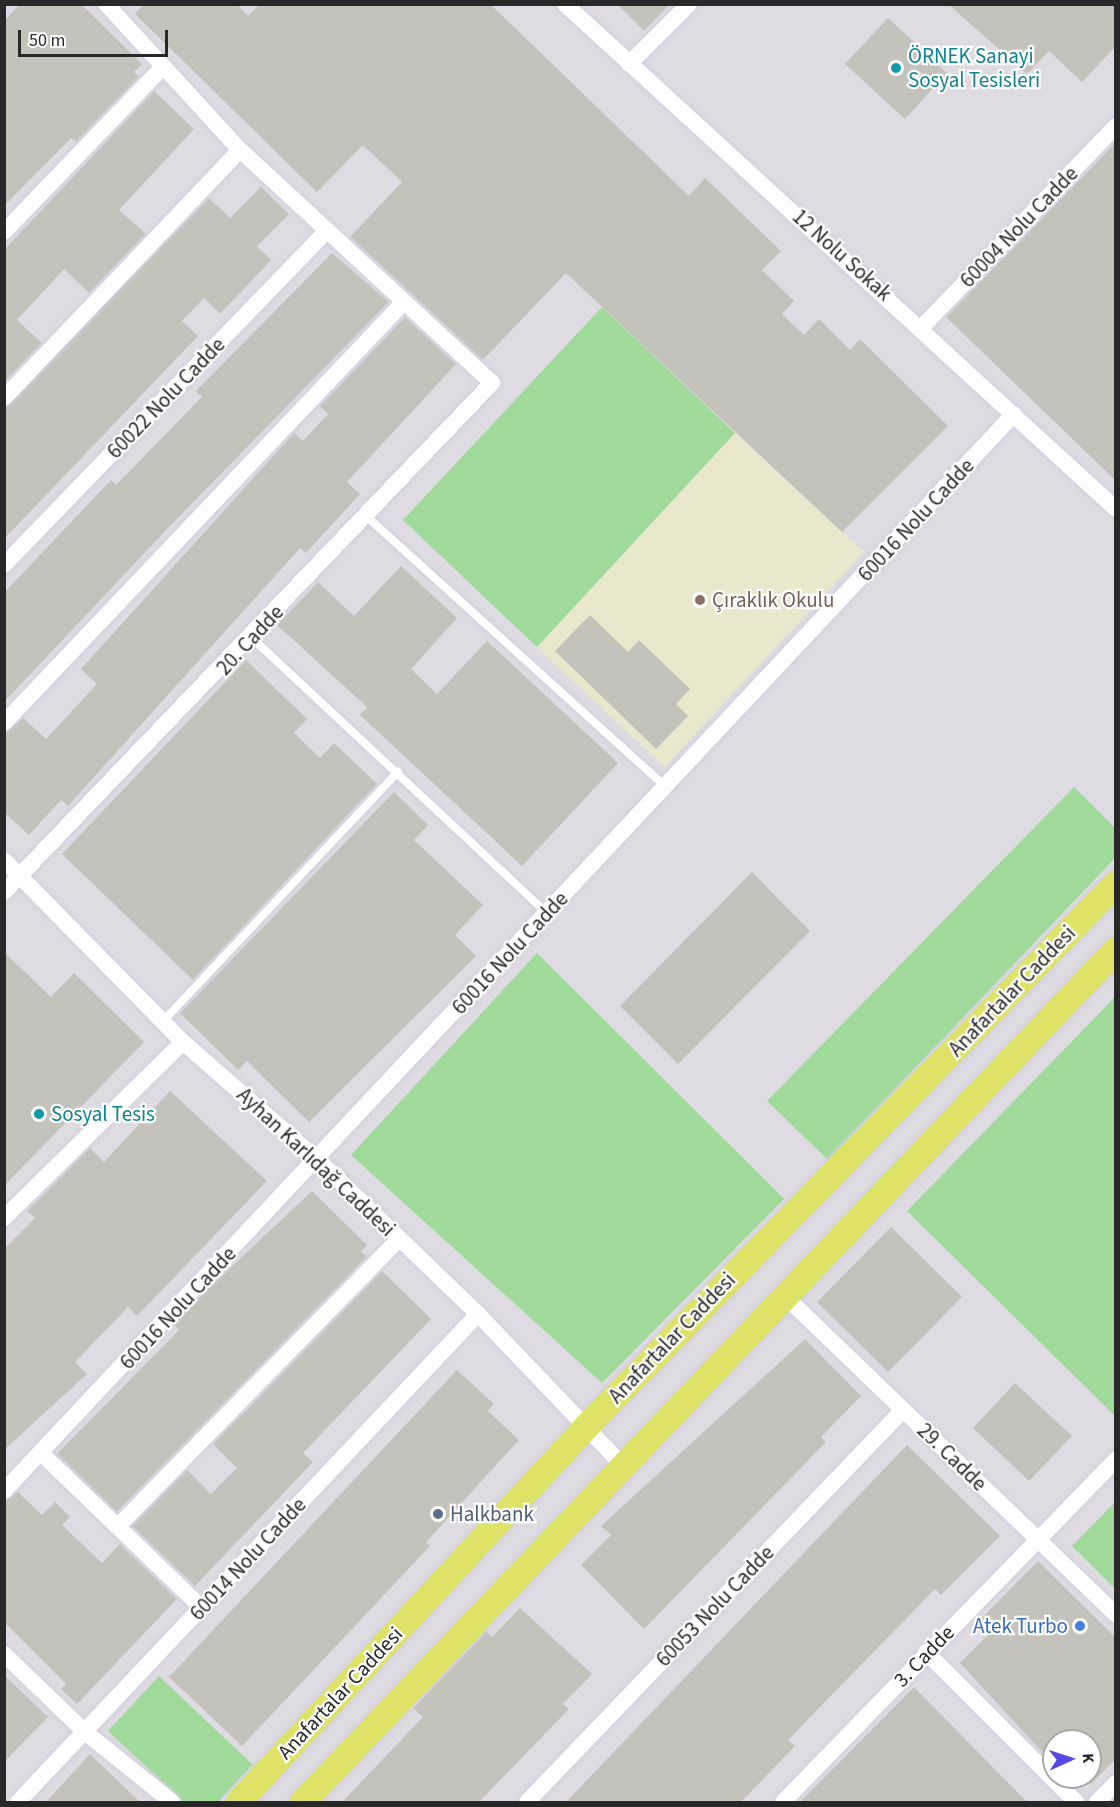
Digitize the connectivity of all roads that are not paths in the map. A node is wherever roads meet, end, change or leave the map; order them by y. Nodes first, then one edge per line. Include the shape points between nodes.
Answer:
1 (106, 4) edge
2 (566, 4) edge
3 (689, 4) edge
4 (629, 63) junction
5 (160, 69) junction
6 (1116, 126) edge
7 (240, 150) junction
8 (327, 231) junction
9 (4, 232) edge
10 (404, 302) junction
11 (922, 327) junction
12 (4, 398) edge
13 (1014, 414) junction
14 (1116, 509) edge
15 (365, 514) junction
16 (4, 565) edge
17 (253, 639) junction
18 (4, 723) edge
19 (398, 772) junction
20 (666, 787) junction
21 (4, 860) edge
22 (22, 874) junction
23 (1116, 884) edge
24 (4, 892) edge
25 (548, 914) junction
26 (1116, 950) edge
27 (165, 1019) junction
28 (183, 1042) junction
29 (318, 1160) junction
30 (4, 1218) edge
31 (399, 1239) junction
32 (788, 1299) junction
33 (478, 1314) junction
34 (903, 1410) junction
35 (589, 1424) junction
36 (41, 1453) junction
37 (1116, 1459) edge
38 (625, 1468) junction
39 (4, 1491) edge
40 (119, 1525) junction
41 (1040, 1540) junction
42 (202, 1608) junction
43 (1116, 1615) edge
44 (926, 1652) junction
45 (4, 1654) edge
46 (85, 1732) junction
47 (1116, 1783) edge
48 (18, 1803) edge
49 (172, 1803) edge
50 (239, 1803) edge
51 (303, 1803) edge
52 (527, 1803) edge
53 (783, 1803) edge
54 (1076, 1803) edge
55 (1097, 1803) edge

1 - 5 street
2 - 4 street, 12 Nolu Sokak
3 - 4 street
4 - 11 street, 12 Nolu Sokak
5 - 7 street
5 - 9 street
6 - 11 street, 60004 Nolu Cadde
7 - 8 street
7 - 12 street
8 - 10 street
8 - 16 street, 60022 Nolu Cadde
10 - 15 street, 20. Cadde via 492,383
10 - 18 street
11 - 13 street, 12 Nolu Sokak
13 - 14 street, 12 Nolu Sokak
13 - 20 street, 60016 Nolu Cadde
15 - 17 street, 20. Cadde
15 - 20 lane
17 - 19 lane
17 - 22 street, 20. Cadde
19 - 25 lane
19 - 27 lane
20 - 25 street, 60016 Nolu Cadde
21 - 22 street, Ayhan Karlıdağ Caddesi
22 - 24 street, 20. Cadde
22 - 27 street, Ayhan Karlıdağ Caddesi
23 - 35 main road, Anafartalar Caddesi
25 - 29 street, 60016 Nolu Cadde
26 - 32 main road
27 - 28 street, Ayhan Karlıdağ Caddesi
28 - 29 street, Ayhan Karlıdağ Caddesi
28 - 30 street
29 - 31 street, Ayhan Karlıdağ Caddesi
29 - 36 street, 60016 Nolu Cadde
31 - 33 street, Ayhan Karlıdağ Caddesi
31 - 40 street
32 - 34 street, 29. Cadde
32 - 38 main road
33 - 35 street, Ayhan Karlıdağ Caddesi
33 - 42 street, 60014 Nolu Cadde
34 - 41 street, 29. Cadde
34 - 52 street, 60053 Nolu Cadde
35 - 38 street, Ayhan Karlıdağ Caddesi
35 - 50 main road, Anafartalar Caddesi
36 - 39 street, 60016 Nolu Cadde
36 - 40 street
37 - 41 street, 3. Cadde
38 - 51 main road
40 - 42 street
41 - 43 street, 29. Cadde
41 - 44 street, 3. Cadde
42 - 46 street, 60014 Nolu Cadde
44 - 53 street, 3. Cadde
44 - 54 street
45 - 46 street
46 - 48 street, 60014 Nolu Cadde
46 - 49 street
47 - 55 street

